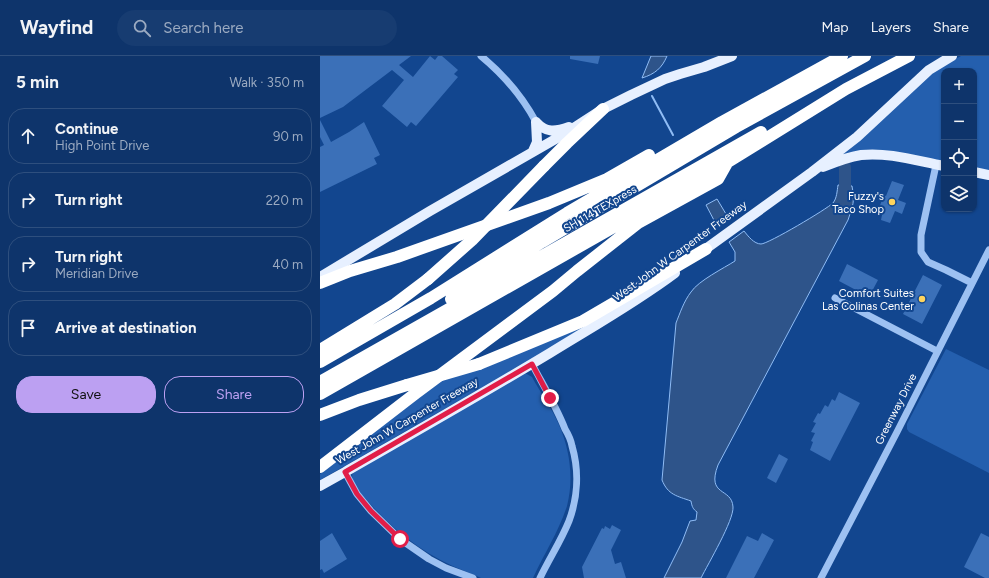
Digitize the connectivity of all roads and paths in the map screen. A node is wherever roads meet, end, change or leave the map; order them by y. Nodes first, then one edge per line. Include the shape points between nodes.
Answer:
1 (481, 56) edge
2 (732, 56) edge
3 (842, 56) edge
4 (865, 56) edge
5 (892, 56) edge
6 (908, 56) edge
7 (952, 56) edge
8 (603, 109) junction
9 (536, 122) junction
10 (722, 122) junction
11 (580, 123) junction
12 (533, 151) junction
13 (728, 162) junction
14 (940, 166) edge
15 (812, 172) junction
16 (977, 173) edge
17 (989, 175) edge
18 (706, 249) junction
19 (989, 250) edge
20 (320, 277) edge
21 (320, 283) edge
22 (972, 283) junction
23 (835, 298) dead end
24 (320, 350) edge
25 (937, 351) junction
26 (320, 362) edge
27 (532, 364) junction
28 (320, 374) edge
29 (320, 382) edge
30 (320, 394) edge
31 (320, 415) edge
32 (320, 467) edge
33 (345, 472) junction
34 (320, 486) edge
35 (473, 578) edge
36 (540, 578) edge
37 (821, 578) edge

1 - 9 street via 502,75
2 - 8 main road via 661,81
3 - 10 highway
4 - 28 highway, SH 114 TEXpress via 729,131 438,307
5 - 29 highway, SH 114 TEXpress
6 - 13 highway via 846,89
7 - 15 main road, West John W Carpenter Freeway via 929,70 857,137
8 - 11 main road
8 - 24 highway, bridge via 567,142 472,240 428,278 395,304
9 - 11 main road via 541,128 552,131
9 - 12 main road via 537,142
10 - 21 highway via 702,126 612,176 549,203
10 - 26 highway
11 - 12 main road
12 - 20 main road
13 - 30 highway
13 - 32 highway via 718,179 638,224
14 - 15 main road via 898,156 861,155
14 - 22 street via 921,235 921,252 928,262
15 - 18 main road, West John W Carpenter Freeway
16 - 17 main road
18 - 27 main road, West John W Carpenter Freeway via 623,309
18 - 31 highway, bridge via 584,321 479,364 359,400
19 - 22 street, Greenway Drive
22 - 25 street, Greenway Drive
23 - 25 street
25 - 37 street, Greenway Drive
27 - 33 main road, West John W Carpenter Freeway
27 - 36 street via 572,445 577,482 569,520
33 - 34 main road, West John W Carpenter Freeway
33 - 35 street via 357,494 400,539 429,559

